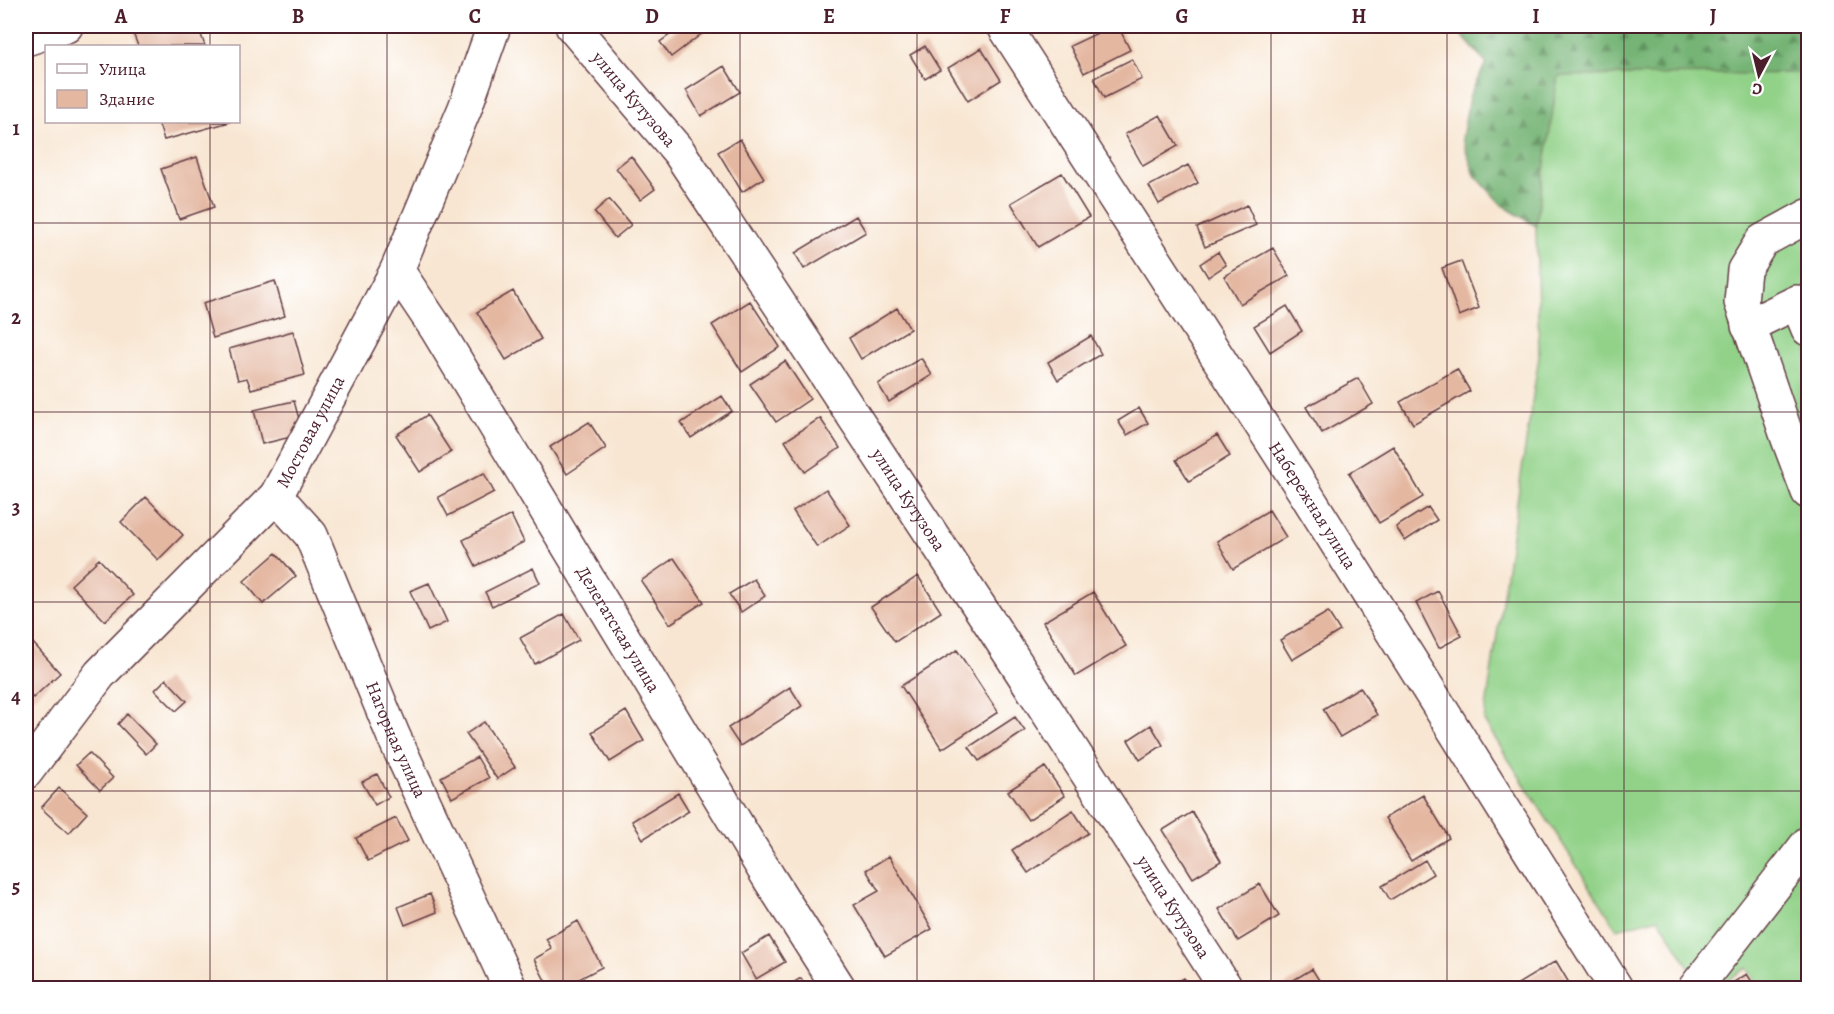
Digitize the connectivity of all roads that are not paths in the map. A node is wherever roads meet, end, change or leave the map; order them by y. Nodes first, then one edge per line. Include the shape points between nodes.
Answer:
1 (66, 26) edge
2 (494, 26) edge
3 (572, 26) edge
4 (1004, 26) edge
5 (26, 39) edge
6 (1809, 216) edge
7 (397, 270) junction
8 (1748, 326) junction
9 (1809, 329) edge
10 (1798, 434) edge
11 (1809, 492) edge
12 (276, 496) junction
13 (26, 772) edge
14 (1809, 843) edge
15 (510, 988) edge
16 (839, 988) edge
17 (1226, 988) edge
18 (1616, 988) edge
19 (1695, 988) edge

1 - 5 street
2 - 7 street, Мостовая улица via 465,108
3 - 17 street, улица Кутузова via 679,152
4 - 18 street, Набережная улица via 1304,491
6 - 8 street via 1762,241 1744,270 1741,302
7 - 12 street, Мостовая улица
7 - 16 street, Делегатская улица
8 - 9 street via 1797,302
8 - 10 street
10 - 11 street
12 - 13 street, Мостовая улица via 100,674
12 - 15 street, Нагорная улица via 311,535 393,735
14 - 19 street

